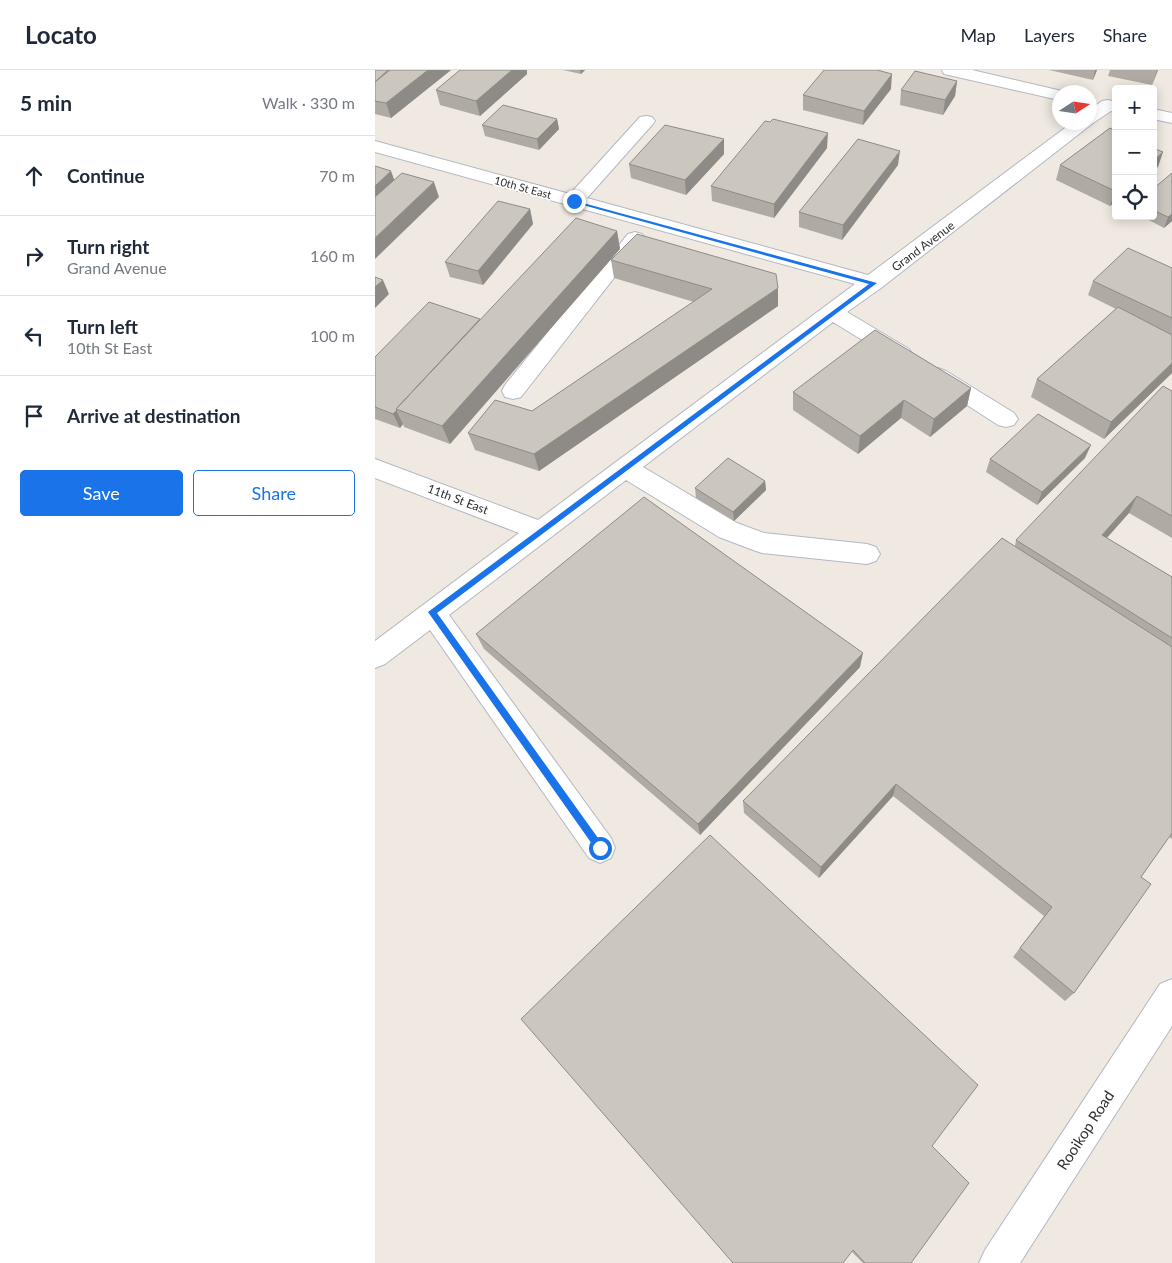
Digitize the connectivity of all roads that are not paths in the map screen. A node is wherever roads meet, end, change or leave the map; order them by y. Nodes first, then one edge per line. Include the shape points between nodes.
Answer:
1 (950, 70) edge
2 (1052, 92) edge
3 (1097, 103) edge
4 (1112, 106) edge
5 (1097, 114) edge
6 (1157, 115) edge
7 (1172, 118) edge
8 (646, 121) dead end
9 (1075, 130) edge
10 (375, 146) edge
11 (574, 201) junction
12 (649, 221) junction
13 (874, 283) junction
14 (834, 313) junction
15 (513, 391) dead end
16 (1006, 419) dead end
17 (375, 468) edge
18 (625, 468) junction
19 (541, 531) junction
20 (867, 554) dead end
21 (432, 612) junction
22 (375, 656) edge
23 (600, 848) dead end
24 (1172, 996) edge
25 (998, 1263) edge

1 - 2 street
3 - 4 street
4 - 5 street
6 - 7 street
8 - 11 street
9 - 13 street, Grand Avenue
10 - 11 street, 10th St East
11 - 12 street, 10th St East
12 - 13 street, 10th St East
12 - 15 street
13 - 14 street, Grand Avenue
14 - 16 street
14 - 18 street, Grand Avenue
17 - 19 street, 11th St East
18 - 19 street, Grand Avenue
18 - 20 street via 729,530 762,543
19 - 21 street, Grand Avenue
21 - 22 street, Grand Avenue
21 - 23 street
24 - 25 street, Rooikop Road

